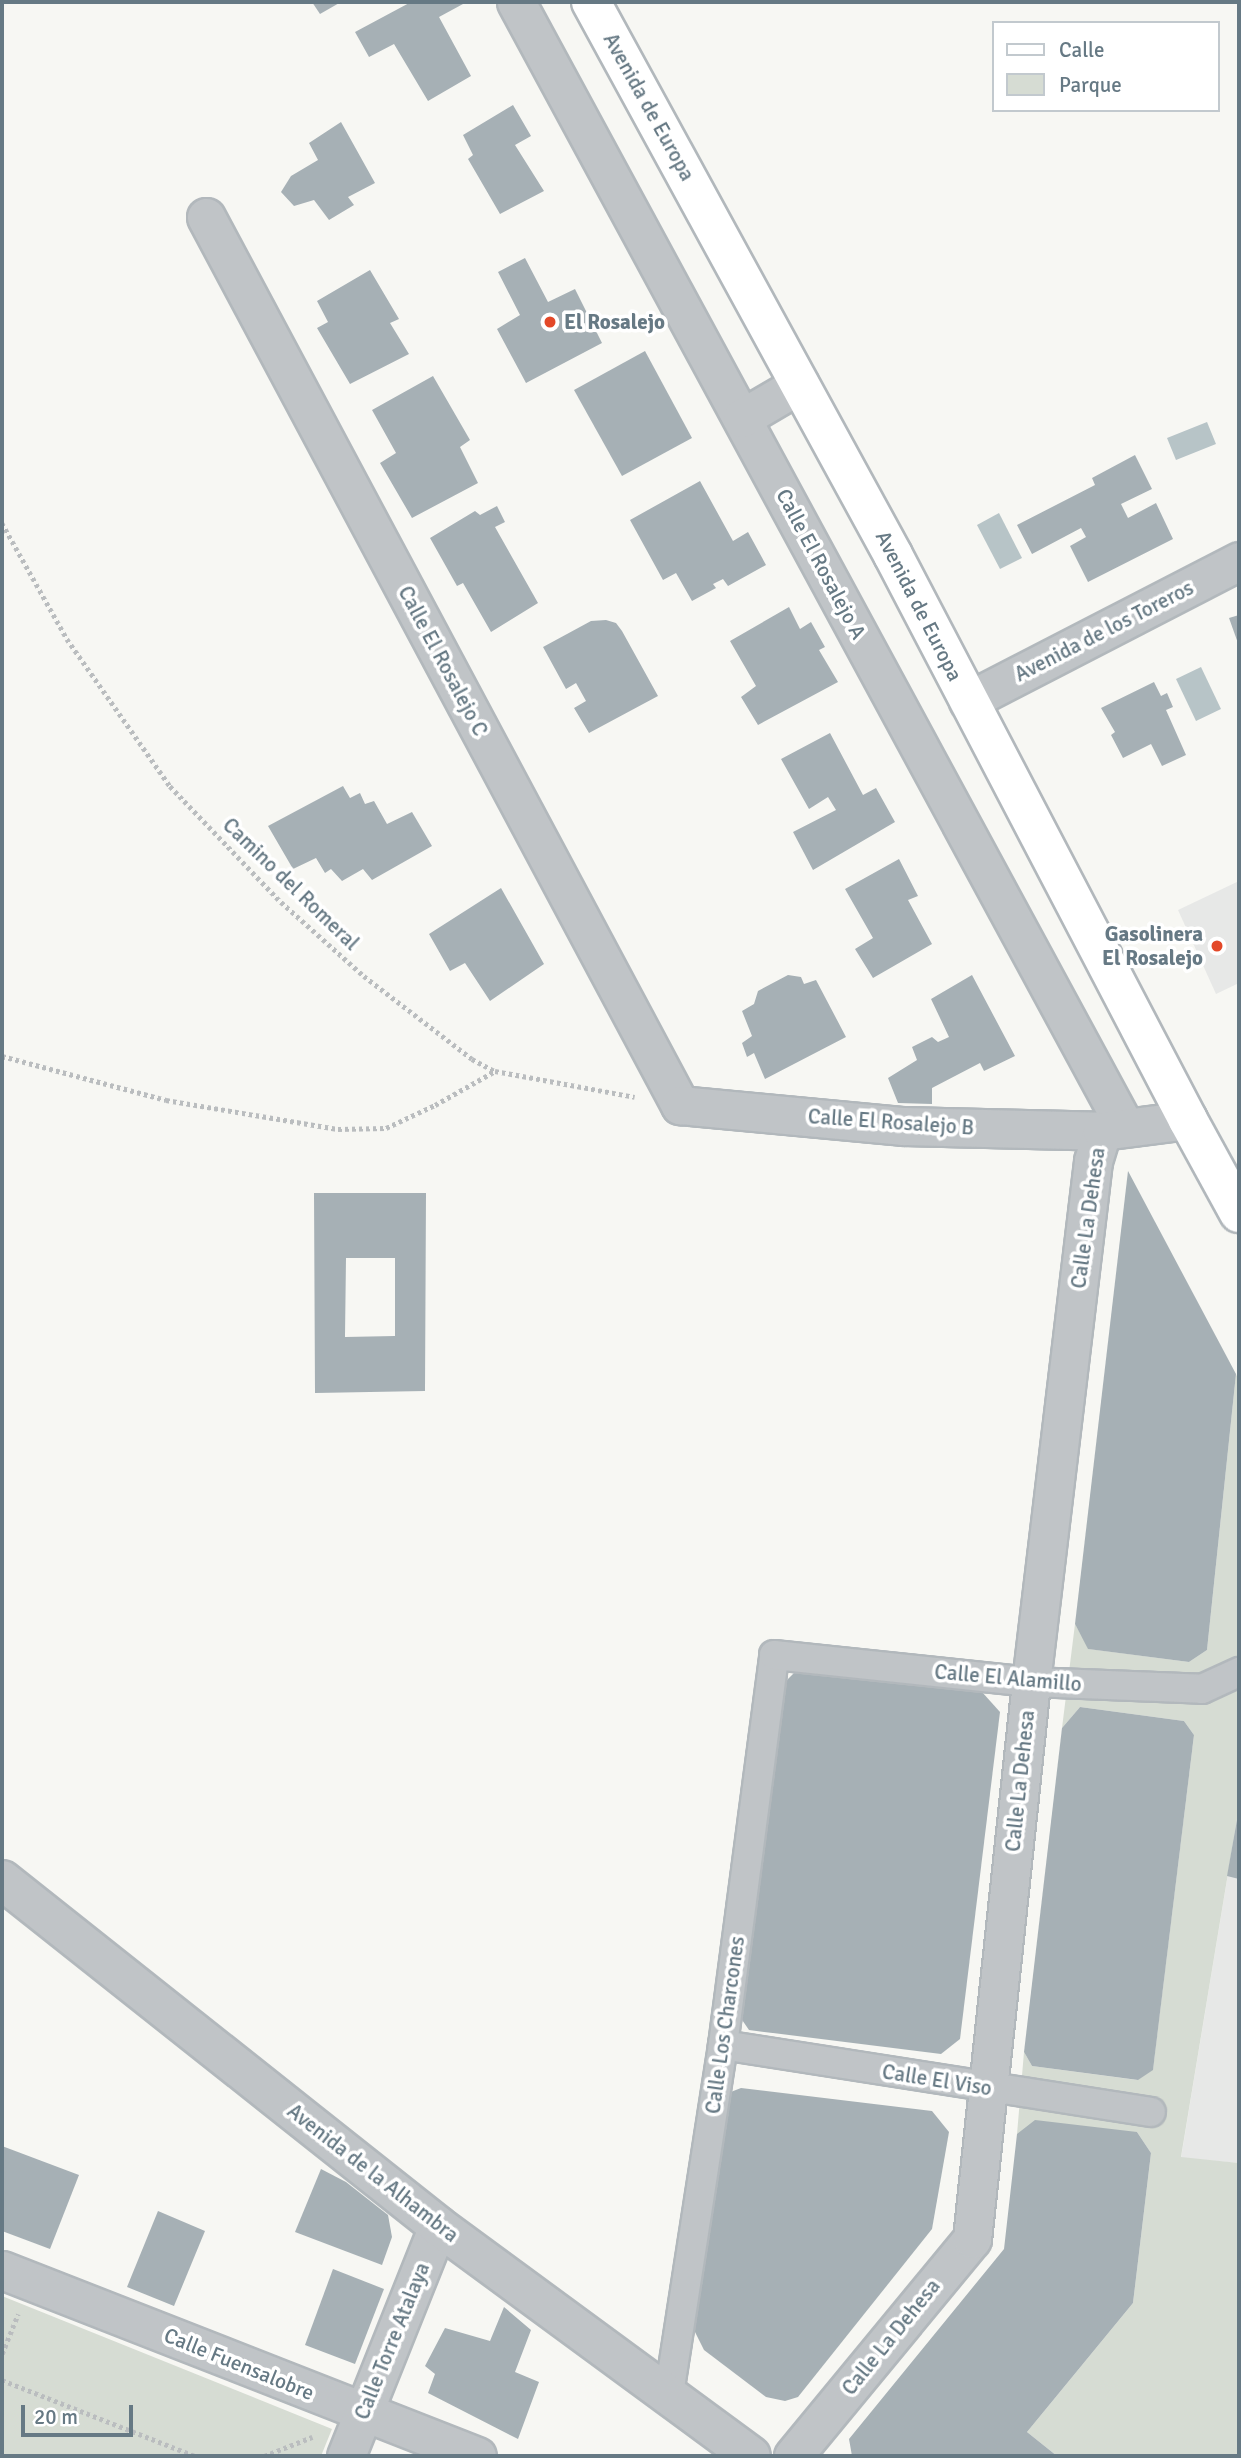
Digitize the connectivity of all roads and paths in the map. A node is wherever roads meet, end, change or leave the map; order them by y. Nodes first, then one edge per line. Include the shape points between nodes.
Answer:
1 (516, 2) edge
2 (591, 2) edge
3 (206, 217) dead end
4 (800, 384) junction
5 (741, 418) junction
6 (2, 523) edge
7 (1239, 561) edge
8 (968, 701) junction
9 (2, 1056) edge
10 (495, 1071) junction
11 (680, 1105) junction
12 (1188, 1120) junction
13 (1113, 1129) junction
14 (1239, 1213) edge
15 (774, 1655) joint
16 (1239, 1672) edge
17 (1031, 1682) junction
18 (2, 1880) edge
19 (723, 2045) junction
20 (987, 2088) junction
21 (1151, 2112) dead end
22 (438, 2226) junction
23 (2, 2270) edge
24 (2, 2381) edge
25 (669, 2394) junction
26 (364, 2413) junction
27 (195, 2456) edge
28 (346, 2456) edge
29 (477, 2456) edge
30 (751, 2456) edge
31 (793, 2456) edge

1 - 5 street, Calle El Rosalejo A
2 - 4 main road, Avenida de Europa
3 - 11 street, Calle El Rosalejo C
4 - 5 street
4 - 8 main road, Avenida de Europa
5 - 13 street, Calle El Rosalejo A
6 - 10 path, Camino del Romeral via 67,639 170,786 281,902 364,976 472,1059
7 - 8 street, Avenida de los Toreros
8 - 12 main road, Avenida de Europa
9 - 10 path via 166,1100 338,1129 386,1128
10 - 11 path, Camino del Romeral
11 - 13 street, Calle El Rosalejo B via 904,1126
12 - 13 street, Calle La Dehesa
12 - 14 main road, Avenida de Europa
13 - 17 street, Calle La Dehesa via 1093,1161
15 - 17 street, Calle El Alamillo
15 - 19 street, Calle Los Charcones
16 - 17 street, Calle El Alamillo via 1202,1689
17 - 20 street, Calle La Dehesa
18 - 22 street, Avenida de la Alhambra
19 - 20 street, Calle El Viso
19 - 25 street, Calle Los Charcones
20 - 21 street, Calle El Viso
20 - 31 street, Calle La Dehesa via 972,2239
22 - 25 street, Avenida de la Alhambra
22 - 26 street, Calle Torre Atalaya
23 - 26 street, Calle Fuensalobre
24 - 27 path
25 - 30 street, Avenida de la Alhambra
26 - 28 street, Calle Torre Atalaya
26 - 29 street, Calle Fuensalobre

